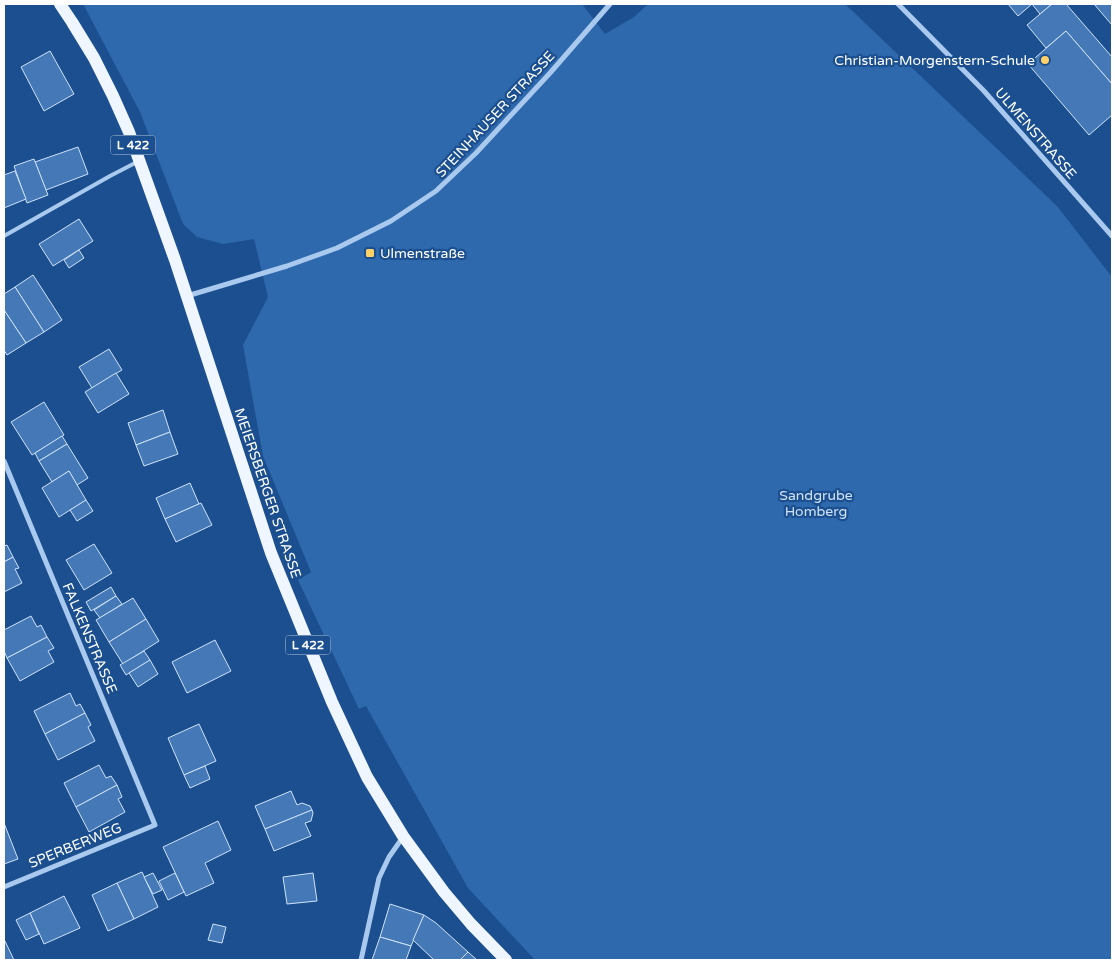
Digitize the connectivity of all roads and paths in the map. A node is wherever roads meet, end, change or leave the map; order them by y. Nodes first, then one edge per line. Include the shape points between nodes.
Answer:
1 (60, 4) edge
2 (610, 4) edge
3 (898, 4) edge
4 (139, 162) junction
5 (4, 236) edge
6 (1112, 236) edge
7 (186, 296) junction
8 (4, 461) edge
9 (155, 825) joint
10 (404, 836) junction
11 (4, 887) edge
12 (361, 960) edge
13 (506, 960) edge

1 - 4 main road, MEIERSBERGER STRASSE / L 422 via 94,58 113,96
2 - 7 street, STEINHAUSER STRASSE via 483,146 436,191 391,221 337,248
3 - 6 street, ULMENSTRASSE via 984,91
4 - 5 lane
4 - 7 main road, MEIERSBERGER STRASSE / L 422
7 - 10 main road, MEIERSBERGER STRASSE / L 422 via 271,553 296,616 367,777
8 - 9 street, FALKENSTRASSE
9 - 11 street, SPERBERWEG
10 - 12 street via 379,878
10 - 13 main road, MEIERSBERGER STRASSE / L 422 via 444,892

